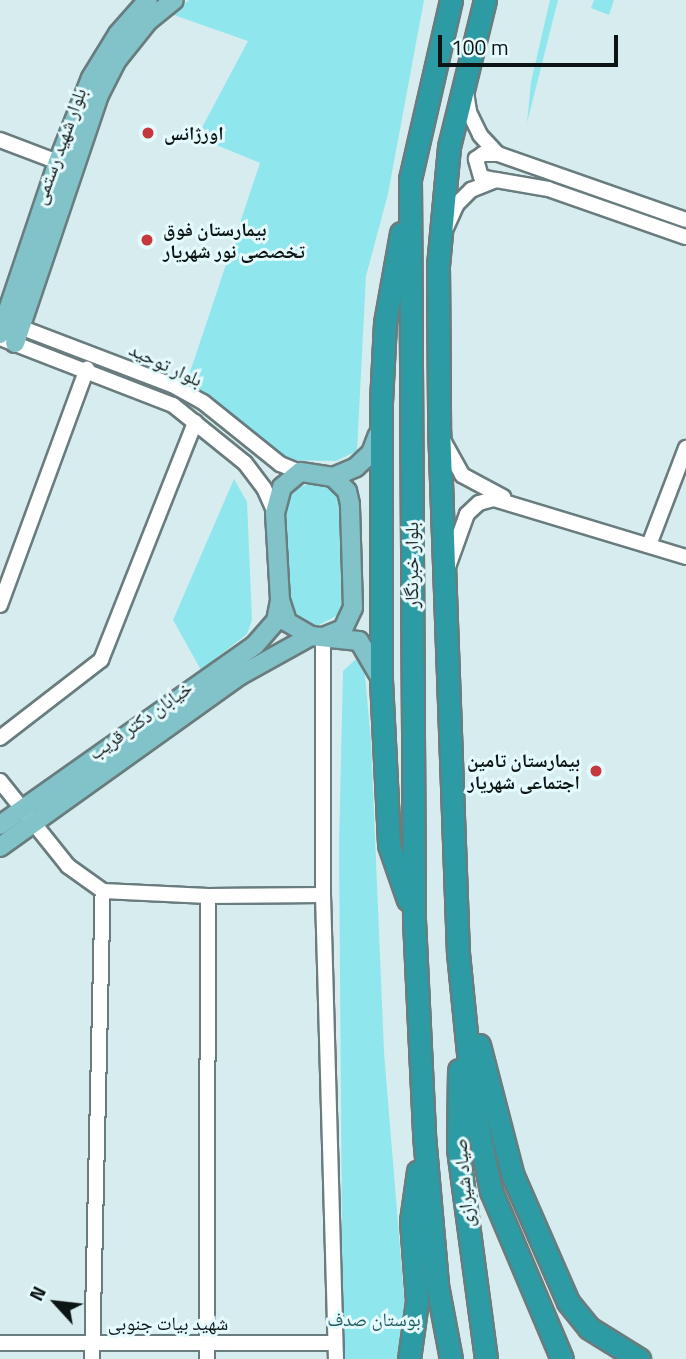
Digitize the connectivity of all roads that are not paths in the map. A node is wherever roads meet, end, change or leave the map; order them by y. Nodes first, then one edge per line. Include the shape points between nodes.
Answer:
1 (148, 0) edge
2 (174, 0) edge
3 (451, 0) edge
4 (485, 0) edge
5 (465, 77) junction
6 (0, 141) edge
7 (498, 154) junction
8 (58, 162) junction
9 (410, 179) junction
10 (496, 180) junction
11 (686, 220) edge
12 (686, 237) edge
13 (438, 265) junction
14 (20, 303) junction
15 (7, 331) edge
16 (87, 369) junction
17 (381, 403) junction
18 (195, 422) junction
19 (439, 426) junction
20 (686, 449) edge
21 (300, 472) junction
22 (333, 477) junction
23 (514, 503) junction
24 (275, 513) junction
25 (649, 545) junction
26 (686, 557) edge
27 (443, 580) junction
28 (280, 600) junction
29 (0, 605) edge
30 (317, 636) junction
31 (382, 680) junction
32 (0, 738) edge
33 (0, 780) edge
34 (27, 817) junction
35 (0, 825) edge
36 (0, 847) edge
37 (103, 891) junction
38 (323, 895) junction
39 (208, 896) junction
40 (414, 920) junction
41 (458, 953) junction
42 (463, 1006) junction
43 (424, 1135) junction
44 (206, 1342) junction
45 (0, 1343) edge
46 (92, 1343) junction
47 (335, 1343) junction
48 (92, 1359) edge
49 (207, 1359) edge
50 (336, 1359) edge
51 (409, 1359) edge
52 (451, 1359) edge
53 (486, 1359) edge
54 (562, 1359) edge
55 (639, 1359) edge

1 - 8 main road, بلوار شهید رستمی via 118,34 91,78
2 - 14 main road, بلوار شهید رستمی via 148,21 117,60 99,95
3 - 9 highway, بلوار خبرنگار
4 - 5 highway, بلوار خبرنگار
5 - 7 street via 469,112 480,135
5 - 13 highway, بلوار خبرنگار via 449,147
6 - 8 street
7 - 10 street via 476,159 481,177
7 - 11 street
8 - 14 main road, بلوار شهید رستمی
9 - 17 highway via 385,323
9 - 40 highway, بلوار خبرنگار
10 - 12 street via 548,189
10 - 13 street via 471,190 457,204 447,223
13 - 19 highway, بلوار خبرنگار
14 - 15 main road, بلوار شهید رستمی
15 - 16 street, بلوار توحید
15 - 21 street, بلوار توحید via 172,385 202,402 280,464
16 - 18 street, بلوار توحید via 173,405
16 - 29 street
17 - 22 main road via 378,439 371,453 356,467
17 - 31 highway
18 - 24 street, بلوار توحید via 245,463
18 - 32 street via 101,660
19 - 23 street via 462,475
19 - 27 highway, بلوار خبرنگار
20 - 25 street
21 - 22 main road
21 - 24 main road via 282,487
22 - 30 main road, خیابان دکتر قریب via 347,491 350,504 353,608 343,629
23 - 25 street
23 - 27 street via 494,499 479,503 467,514
24 - 28 main road
25 - 26 street
27 - 41 highway, بلوار خبرنگار
28 - 30 main road via 286,622
28 - 34 main road, خیابان دکتر قریب via 276,621 255,645
30 - 31 main road via 359,641
30 - 34 main road, خیابان دکتر قریب via 239,676
30 - 38 street
31 - 40 highway via 389,845
33 - 34 street
34 - 35 main road, خیابان دکتر قریب
34 - 36 main road, خیابان دکتر قریب
34 - 37 street via 68,866
37 - 39 street
37 - 46 street
38 - 39 street
38 - 47 street
39 - 44 street
40 - 43 highway, بلوار خبرنگار
41 - 42 highway, بلوار خبرنگار
41 - 55 highway via 498,1130 542,1247 568,1302 589,1328
42 - 53 highway, صیاد شیرازی via 458,1149
42 - 54 highway via 483,1157 502,1222
43 - 51 highway via 411,1221 416,1301
43 - 52 highway, صیاد شیرازی via 436,1285
44 - 46 street, شهید بیات جنوبی
44 - 47 street, شهید بیات جنوبی
44 - 49 street
45 - 46 street, شهید بیات جنوبی
46 - 48 street
47 - 50 street

